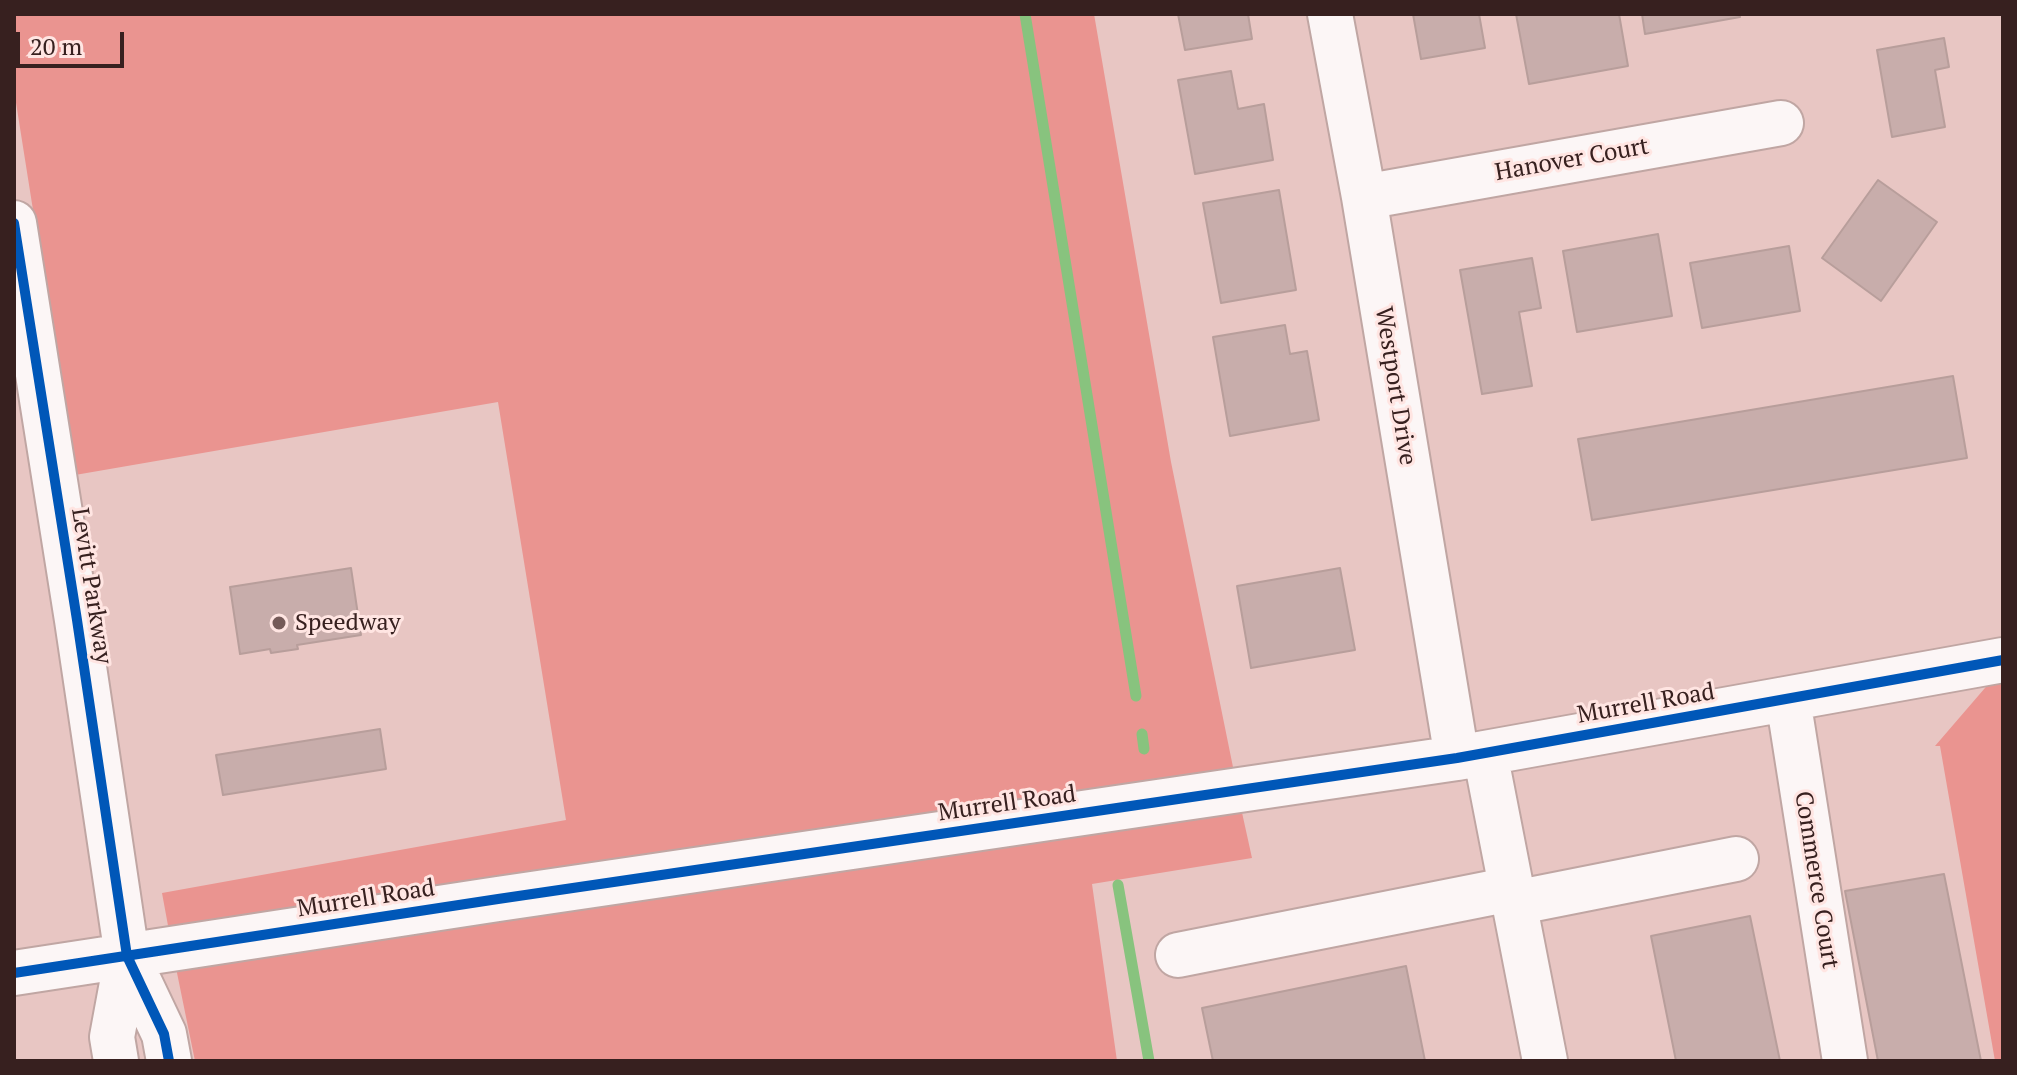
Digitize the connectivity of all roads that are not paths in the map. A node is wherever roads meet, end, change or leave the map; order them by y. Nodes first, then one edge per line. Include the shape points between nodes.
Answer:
1 (1330, 14) edge
2 (1781, 123) dead end
3 (1364, 197) junction
4 (14, 223) edge
5 (30, 426) edge
6 (2003, 660) edge
7 (1788, 699) junction
8 (1471, 755) junction
9 (1736, 859) dead end
10 (1512, 896) junction
11 (1178, 955) dead end
12 (127, 956) junction
13 (14, 973) edge
14 (116, 1061) edge
15 (169, 1061) edge
16 (1545, 1061) edge
17 (1845, 1061) edge

1 - 3 street, Westport Drive
2 - 3 street, Hanover Court
3 - 8 street, Westport Drive
4 - 5 street, Levitt Parkway
5 - 12 street, Levitt Parkway via 77,620
6 - 7 street, Murrell Road
7 - 8 street, Murrell Road
7 - 17 street, Commerce Court
8 - 10 street, Westport Drive
8 - 12 street, Murrell Road
9 - 10 street
10 - 11 street
10 - 16 street, Westport Drive
12 - 13 street, Murrell Road
12 - 14 street via 112,1037
12 - 15 street via 164,1034

